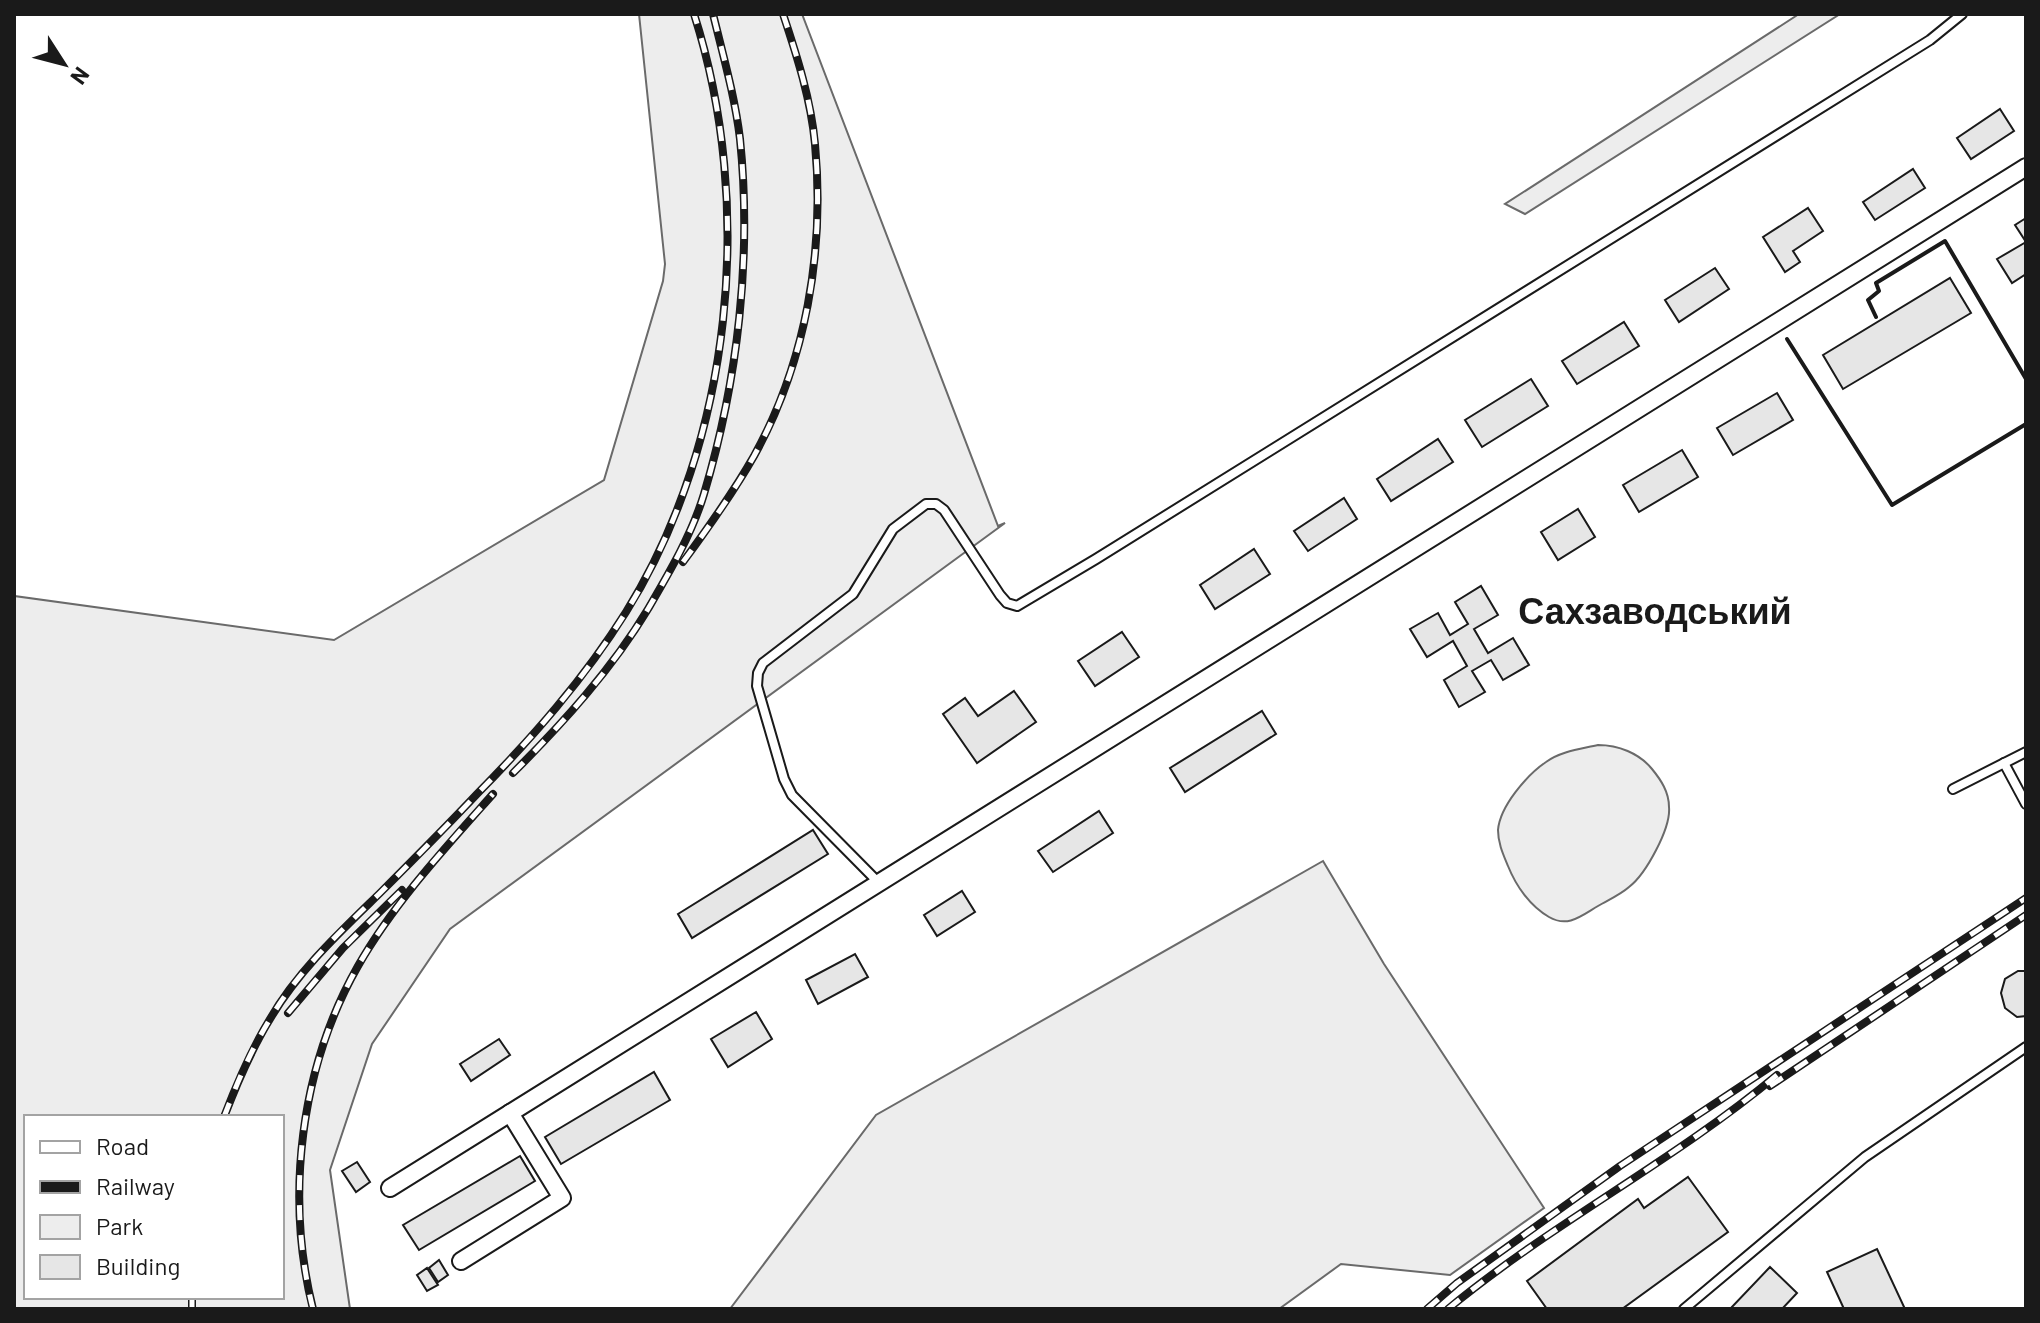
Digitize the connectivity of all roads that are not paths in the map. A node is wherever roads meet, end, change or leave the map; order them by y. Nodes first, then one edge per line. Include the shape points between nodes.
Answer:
1 (1962, 14) edge
2 (2026, 167) edge
3 (2026, 752) edge
4 (2004, 763) junction
5 (1953, 789) dead end
6 (2026, 804) edge
7 (878, 882) junction
8 (2026, 1047) edge
9 (510, 1113) junction
10 (390, 1188) dead end
11 (461, 1261) dead end
12 (1684, 1309) edge

1 - 7 lane via 1930,40 1017,606 1000,595 936,504 926,504 893,529 853,594 763,663 757,686 792,795
2 - 7 street
3 - 4 lane
4 - 5 lane
4 - 6 lane
7 - 9 street
8 - 12 lane via 1865,1157
9 - 10 street
9 - 11 street via 562,1198

